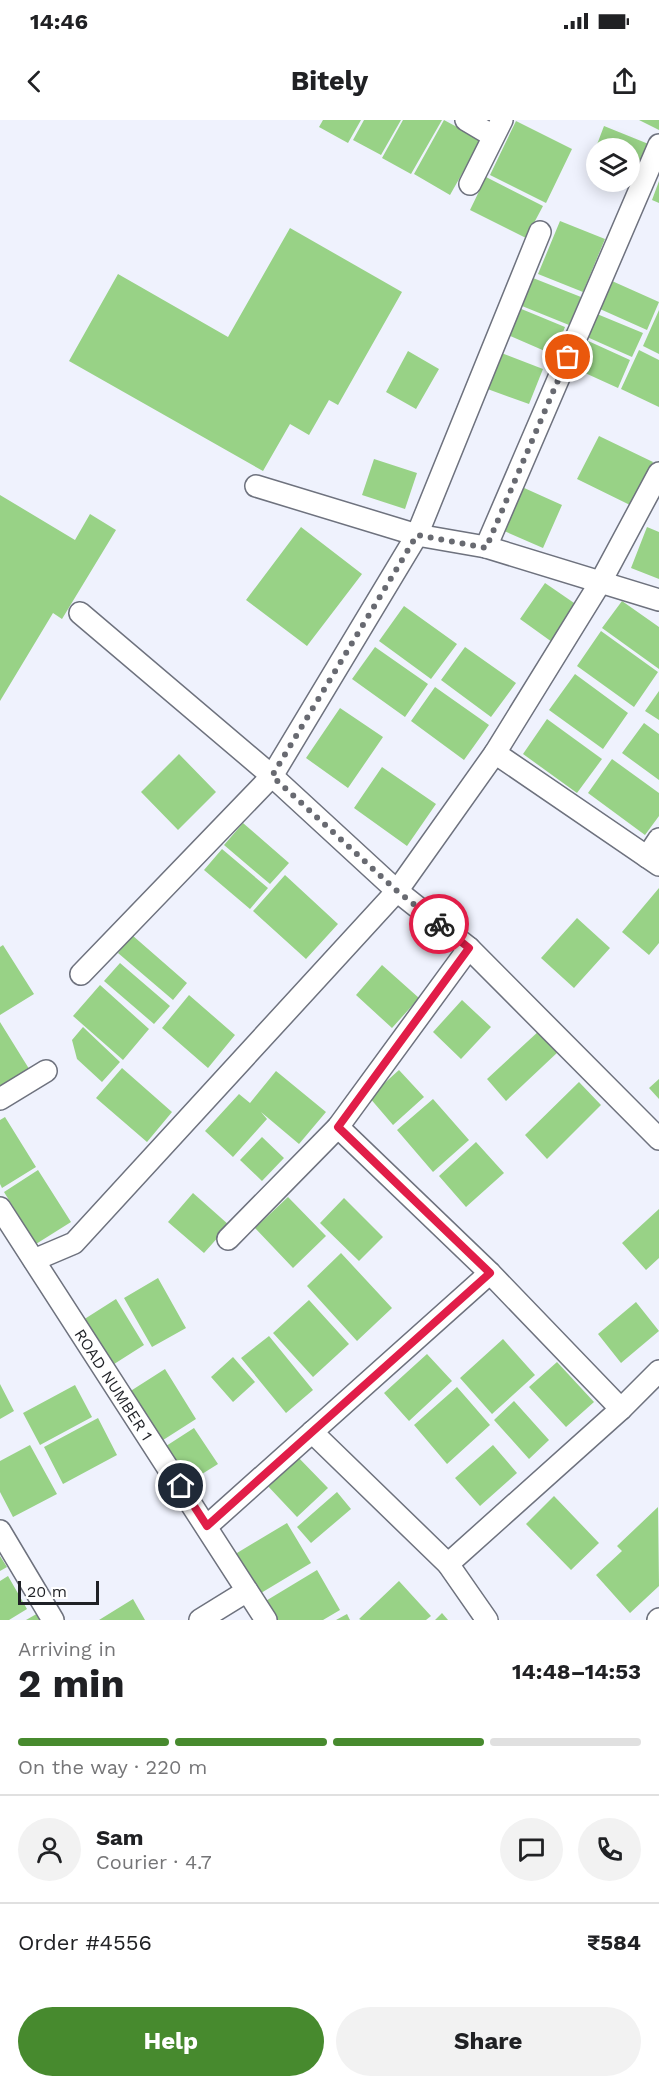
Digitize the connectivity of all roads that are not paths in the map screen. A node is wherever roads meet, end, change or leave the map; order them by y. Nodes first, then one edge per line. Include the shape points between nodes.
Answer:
1 (466, 120) edge
2 (497, 128) edge
3 (659, 145) edge
4 (470, 184) dead end
5 (540, 232) dead end
6 (659, 473) edge
7 (256, 486) dead end
8 (417, 535) junction
9 (486, 548) junction
10 (600, 583) junction
11 (659, 600) edge
12 (80, 613) dead end
13 (495, 753) junction
14 (272, 776) junction
15 (659, 839) edge
16 (653, 861) edge
17 (397, 891) junction
18 (469, 948) junction
19 (81, 974) dead end
20 (46, 1071) dead end
21 (0, 1099) edge
22 (338, 1127) junction
23 (659, 1139) edge
24 (0, 1208) edge
25 (228, 1239) dead end
26 (34, 1260) junction
27 (490, 1273) junction
28 (659, 1371) edge
29 (621, 1409) junction
30 (312, 1432) junction
31 (207, 1526) junction
32 (0, 1531) edge
33 (448, 1564) junction
34 (247, 1591) junction
35 (53, 1620) edge
36 (200, 1620) edge
37 (266, 1620) edge
38 (487, 1620) edge

1 - 2 street
2 - 4 street
3 - 9 street
5 - 8 street
6 - 10 street
7 - 8 street
8 - 9 street
8 - 14 street
9 - 10 street
10 - 11 street
10 - 13 street
12 - 14 street
13 - 16 street
13 - 17 street
14 - 17 street
14 - 19 street
15 - 16 street
17 - 18 street
17 - 26 street via 74,1243
18 - 22 street
18 - 23 street
20 - 21 street
22 - 25 street
22 - 27 street
24 - 26 street, ROAD NUMBER 1
26 - 31 street, ROAD NUMBER 1
27 - 29 street
27 - 30 street
28 - 29 street
29 - 33 street
30 - 31 street
30 - 33 street
31 - 34 street, ROAD NUMBER 1
32 - 35 street
33 - 38 street
34 - 36 street
34 - 37 street, ROAD NUMBER 1

